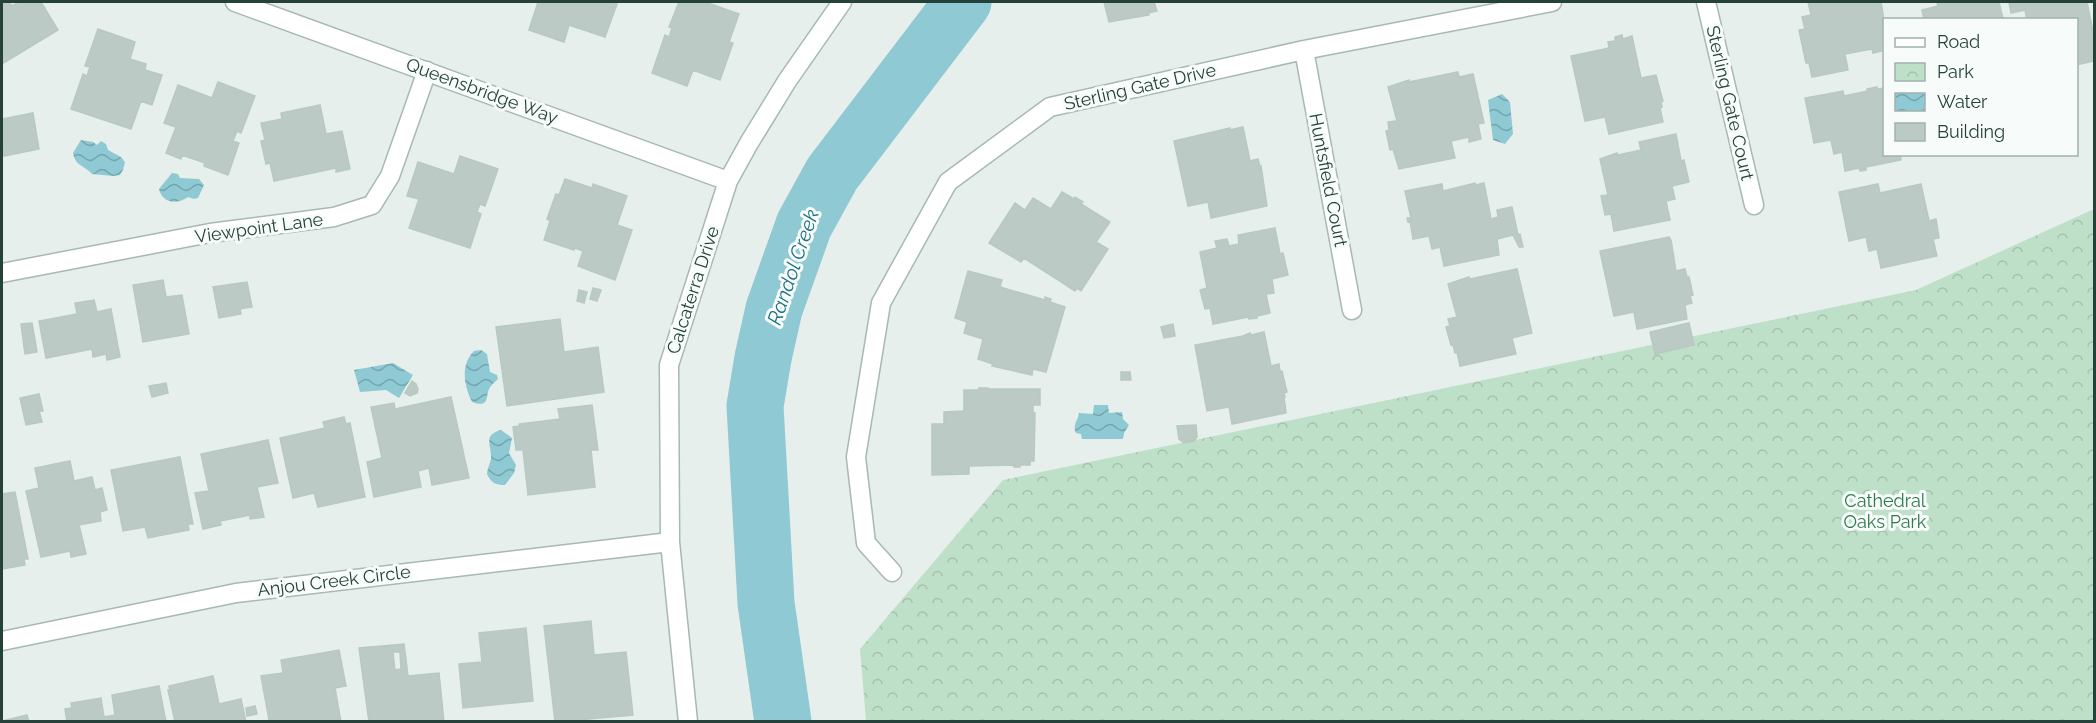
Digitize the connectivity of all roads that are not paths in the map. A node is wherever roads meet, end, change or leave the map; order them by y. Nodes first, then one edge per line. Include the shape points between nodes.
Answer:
1 (235, 2) edge
2 (842, 2) edge
3 (1552, 2) edge
4 (1706, 2) edge
5 (1304, 50) junction
6 (427, 71) junction
7 (728, 181) junction
8 (1754, 205) dead end
9 (2, 273) edge
10 (1352, 310) dead end
11 (670, 542) junction
12 (892, 572) dead end
13 (2, 641) edge
14 (688, 722) edge

1 - 6 street, Queensbridge Way
2 - 7 street, Calcaterra Drive via 787,81
3 - 5 street, Sterling Gate Drive
4 - 8 street, Sterling Gate Court
5 - 10 street, Huntsfield Court
5 - 12 street, Sterling Gate Drive via 1050,107 948,182 881,303 856,457 867,543
6 - 7 street, Queensbridge Way
6 - 9 street, Viewpoint Lane via 390,176 372,206 334,217 210,233
7 - 11 street, Calcaterra Drive via 669,365
11 - 13 street, Anjou Creek Circle via 236,593
11 - 14 street, Calcaterra Drive

